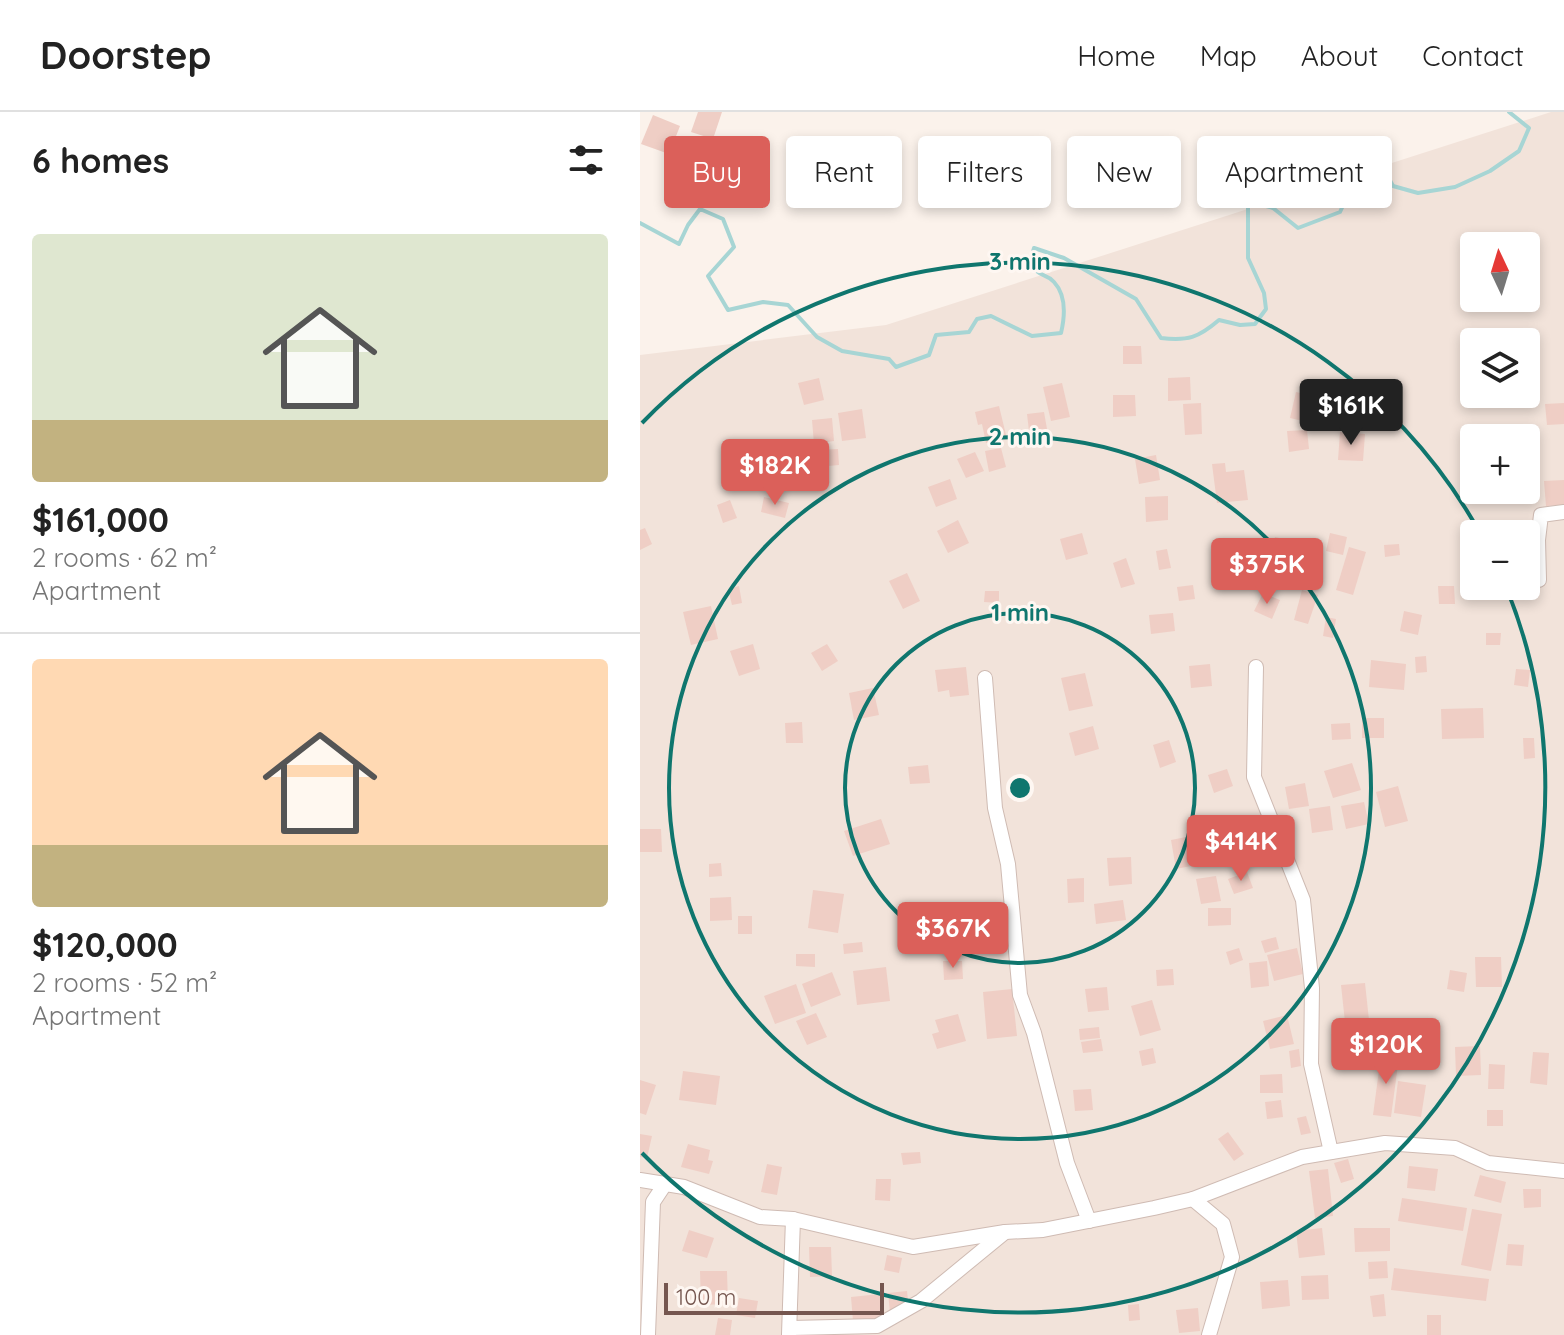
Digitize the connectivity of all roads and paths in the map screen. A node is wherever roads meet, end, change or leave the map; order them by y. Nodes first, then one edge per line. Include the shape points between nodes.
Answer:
1 (1564, 512) edge
2 (1540, 523) edge
3 (1256, 667) dead end
4 (985, 678) dead end
5 (1331, 1152) junction
6 (1564, 1171) edge
7 (640, 1180) edge
8 (665, 1184) junction
9 (1193, 1199) junction
10 (793, 1219) junction
11 (1089, 1221) junction
12 (1005, 1232) junction
13 (790, 1332) edge
14 (648, 1335) edge
15 (1209, 1335) edge

1 - 2 street via 1541,515
3 - 5 street via 1254,777 1303,900 1312,988 1311,1064
4 - 11 street via 995,808 1008,864 1020,995 1067,1163
5 - 6 street via 1385,1143 1455,1148 1488,1163
5 - 9 street via 1302,1157
7 - 8 street
8 - 10 street via 760,1217
8 - 14 street via 653,1202
9 - 11 street
9 - 15 street via 1223,1224 1232,1257
10 - 12 street via 913,1247
10 - 13 street
11 - 12 street
12 - 13 street via 921,1301 877,1326

